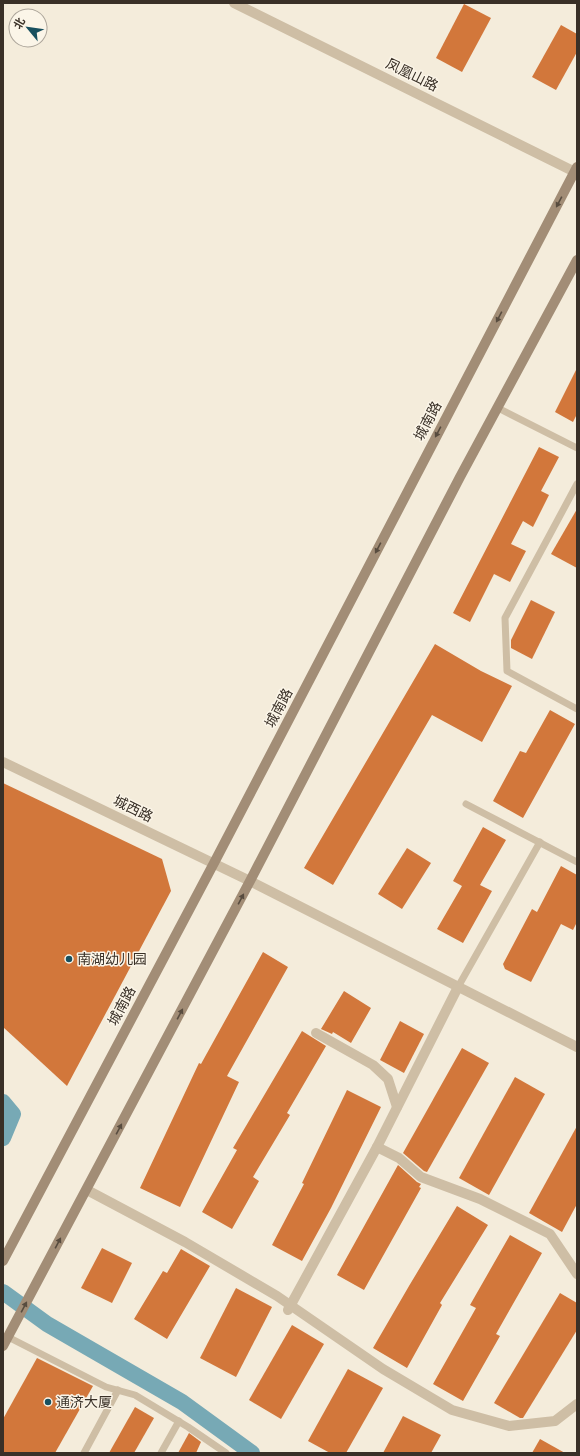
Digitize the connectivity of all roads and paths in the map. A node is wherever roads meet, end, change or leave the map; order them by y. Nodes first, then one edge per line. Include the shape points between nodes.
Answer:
1 (234, 3) edge
2 (576, 170) edge
3 (577, 260) edge
4 (498, 408) junction
5 (577, 448) edge
6 (577, 484) edge
7 (577, 709) edge
8 (3, 762) edge
9 (466, 804) dead end
10 (540, 842) junction
11 (577, 862) edge
12 (214, 863) junction
13 (250, 881) junction
14 (458, 987) junction
15 (316, 1033) dead end
16 (577, 1047) edge
17 (397, 1107) junction
18 (377, 1148) junction
19 (87, 1190) junction
20 (5, 1258) edge
21 (577, 1274) edge
22 (289, 1307) junction
23 (8, 1337) junction
24 (3, 1346) edge
25 (118, 1390) junction
26 (577, 1404) edge
27 (179, 1421) junction
28 (84, 1453) edge
29 (161, 1453) edge
30 (225, 1453) edge

1 - 2 street, 凤凰山路
2 -> 12 main road, 城南路
3 - 4 main road
4 - 5 lane
4 - 13 main road
6 - 7 lane via 505,618 507,671
8 - 12 street, 城西路
9 - 10 lane
10 - 11 lane
10 - 14 lane
12 - 13 street, 城西路
12 - 20 main road, 城南路
13 - 14 street, 城西路
19 -> 13 main road
14 - 16 street, 城西路
14 - 17 street
15 - 17 street via 373,1065 388,1079
17 - 18 street
18 - 21 street via 399,1158 421,1176 480,1198 550,1234
18 - 22 street
19 - 22 street via 186,1242
23 -> 19 main road
22 - 26 street via 383,1369 452,1410 510,1426 555,1421
23 - 24 main road
23 - 25 lane via 106,1387
25 - 27 lane via 136,1395
25 - 28 lane
27 - 29 lane
27 - 30 lane

